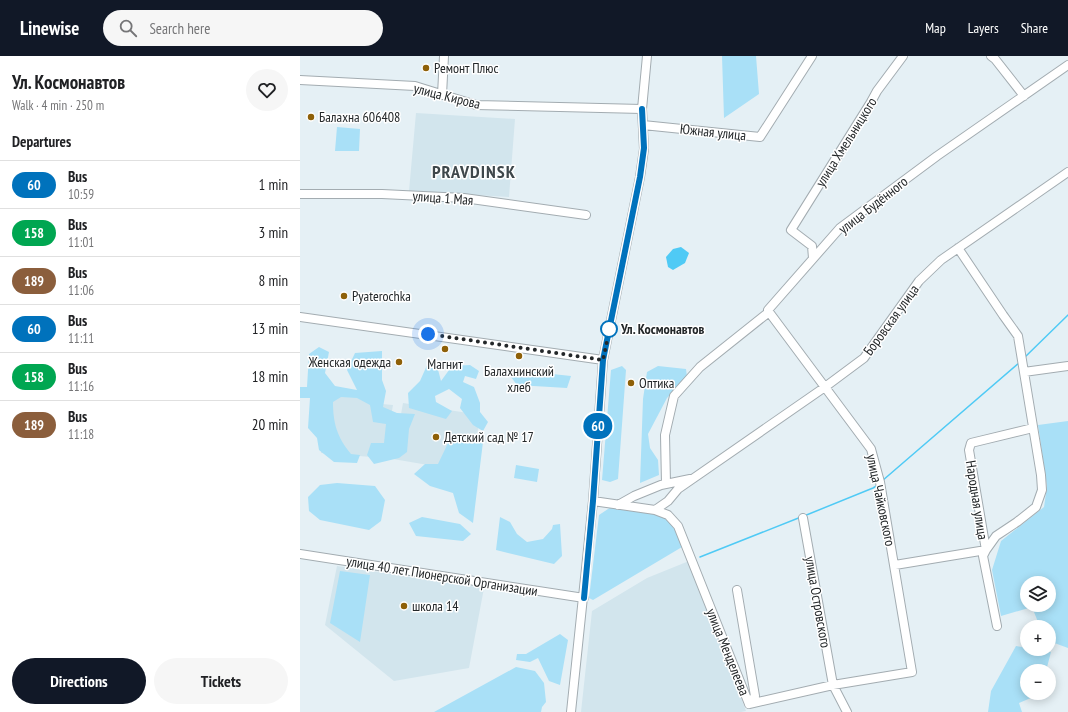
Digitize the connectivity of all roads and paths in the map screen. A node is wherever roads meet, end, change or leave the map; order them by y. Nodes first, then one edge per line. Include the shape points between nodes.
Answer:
1 (444, 56) edge
2 (646, 56) edge
3 (812, 56) edge
4 (903, 56) edge
5 (991, 56) edge
6 (1068, 66) edge
7 (301, 81) edge
8 (442, 95) junction
9 (1024, 96) junction
10 (642, 109) junction
11 (643, 126) junction
12 (1068, 172) edge
13 (300, 194) edge
14 (586, 215) dead end
15 (958, 248) junction
16 (813, 258) junction
17 (769, 312) junction
18 (300, 317) edge
19 (603, 360) junction
20 (1068, 366) edge
21 (1024, 372) junction
22 (825, 387) junction
23 (1033, 428) junction
24 (693, 479) junction
25 (666, 484) junction
26 (668, 500) junction
27 (593, 501) junction
28 (618, 505) junction
29 (655, 510) junction
30 (668, 515) junction
31 (803, 518) dead end
32 (986, 550) junction
33 (300, 554) edge
34 (895, 565) junction
35 (736, 590) dead end
36 (584, 598) junction
37 (997, 626) dead end
38 (834, 686) junction
39 (749, 704) junction
40 (571, 712) edge
41 (847, 712) edge

1 - 8 street
2 - 10 street
3 - 11 street, Южная улица via 760,137
4 - 16 street, улица Хмельницкого via 877,91 791,230 812,246
5 - 9 street
6 - 9 street, улица Будённого
7 - 8 street, улица Кирова via 415,86
8 - 10 street, улица Кирова via 476,105
9 - 16 street, улица Будённого via 840,228
10 - 11 street
11 - 19 street via 644,148 640,177
12 - 15 street, Боровская улица
13 - 14 street, улица 1 Мая via 464,198
15 - 21 street, Народная улица via 1018,336
15 - 22 street, Боровская улица via 941,260 920,281 864,358
16 - 17 street, улица Будённого via 768,310
17 - 22 street, улица Чайковского
17 - 25 street, улица Будённого via 700,367 674,396 665,435
18 - 19 street
19 - 27 street
20 - 21 street
21 - 23 street, Народная улица
22 - 24 street, Боровская улица
22 - 34 street, улица Чайковского via 871,449 880,482
23 - 32 street, Народная улица via 1042,490 1036,507 996,536
23 - 32 street, Народная улица via 971,443 969,450
24 - 25 street, Боровская улица
24 - 26 street, Боровская улица
25 - 28 street, Боровская улица
26 - 29 street, Боровская улица
26 - 30 street
27 - 28 street
27 - 36 street
28 - 29 street
29 - 30 street
30 - 39 street, улица Менделеева via 678,526
31 - 38 street, улица Островского
32 - 34 street, Народная улица
32 - 37 street, Народная улица via 983,556
33 - 36 street, улица 40 лет Пионерской Организации
34 - 38 street, улица Чайковского via 912,672
35 - 39 street, улица Менделеева via 755,696
36 - 40 street
38 - 39 street
38 - 41 street, улица Островского

